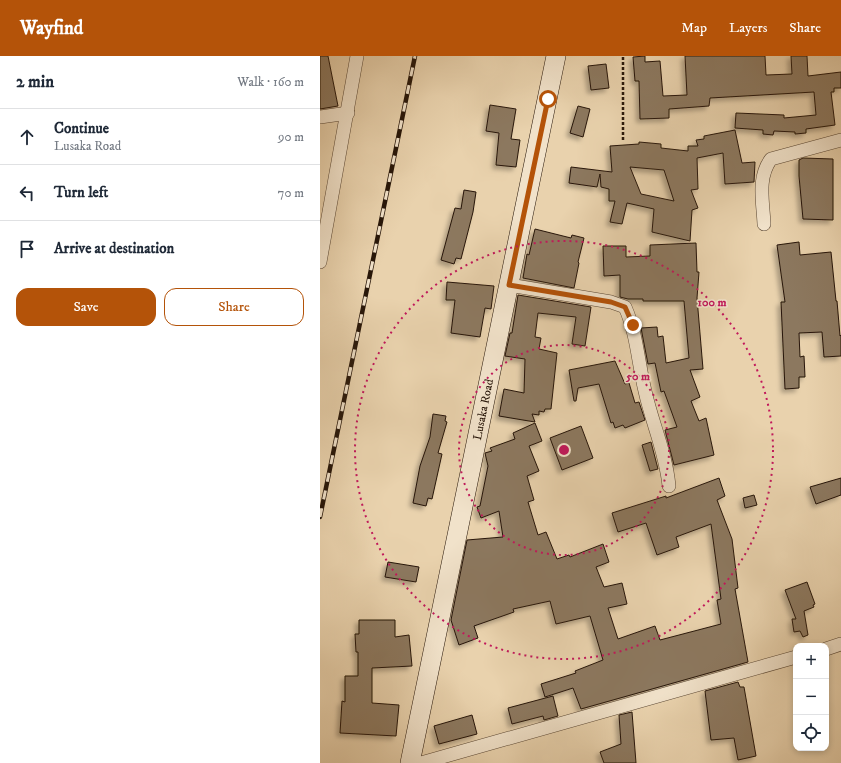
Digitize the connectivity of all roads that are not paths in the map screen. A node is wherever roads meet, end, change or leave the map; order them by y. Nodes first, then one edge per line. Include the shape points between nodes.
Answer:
1 (357, 56) edge
2 (556, 56) edge
3 (348, 113) junction
4 (320, 117) edge
5 (841, 140) edge
6 (764, 224) dead end
7 (320, 262) edge
8 (509, 285) junction
9 (669, 486) dead end
10 (841, 644) edge
11 (829, 648) edge
12 (793, 658) edge
13 (410, 763) edge
14 (421, 763) edge

1 - 3 street
2 - 8 street, Lusaka Road
3 - 4 street
3 - 7 street
5 - 6 street via 771,159 764,168 762,177
8 - 9 street via 611,302 625,307 633,325 645,392 667,468
8 - 13 street, Lusaka Road
10 - 11 street
12 - 14 street

